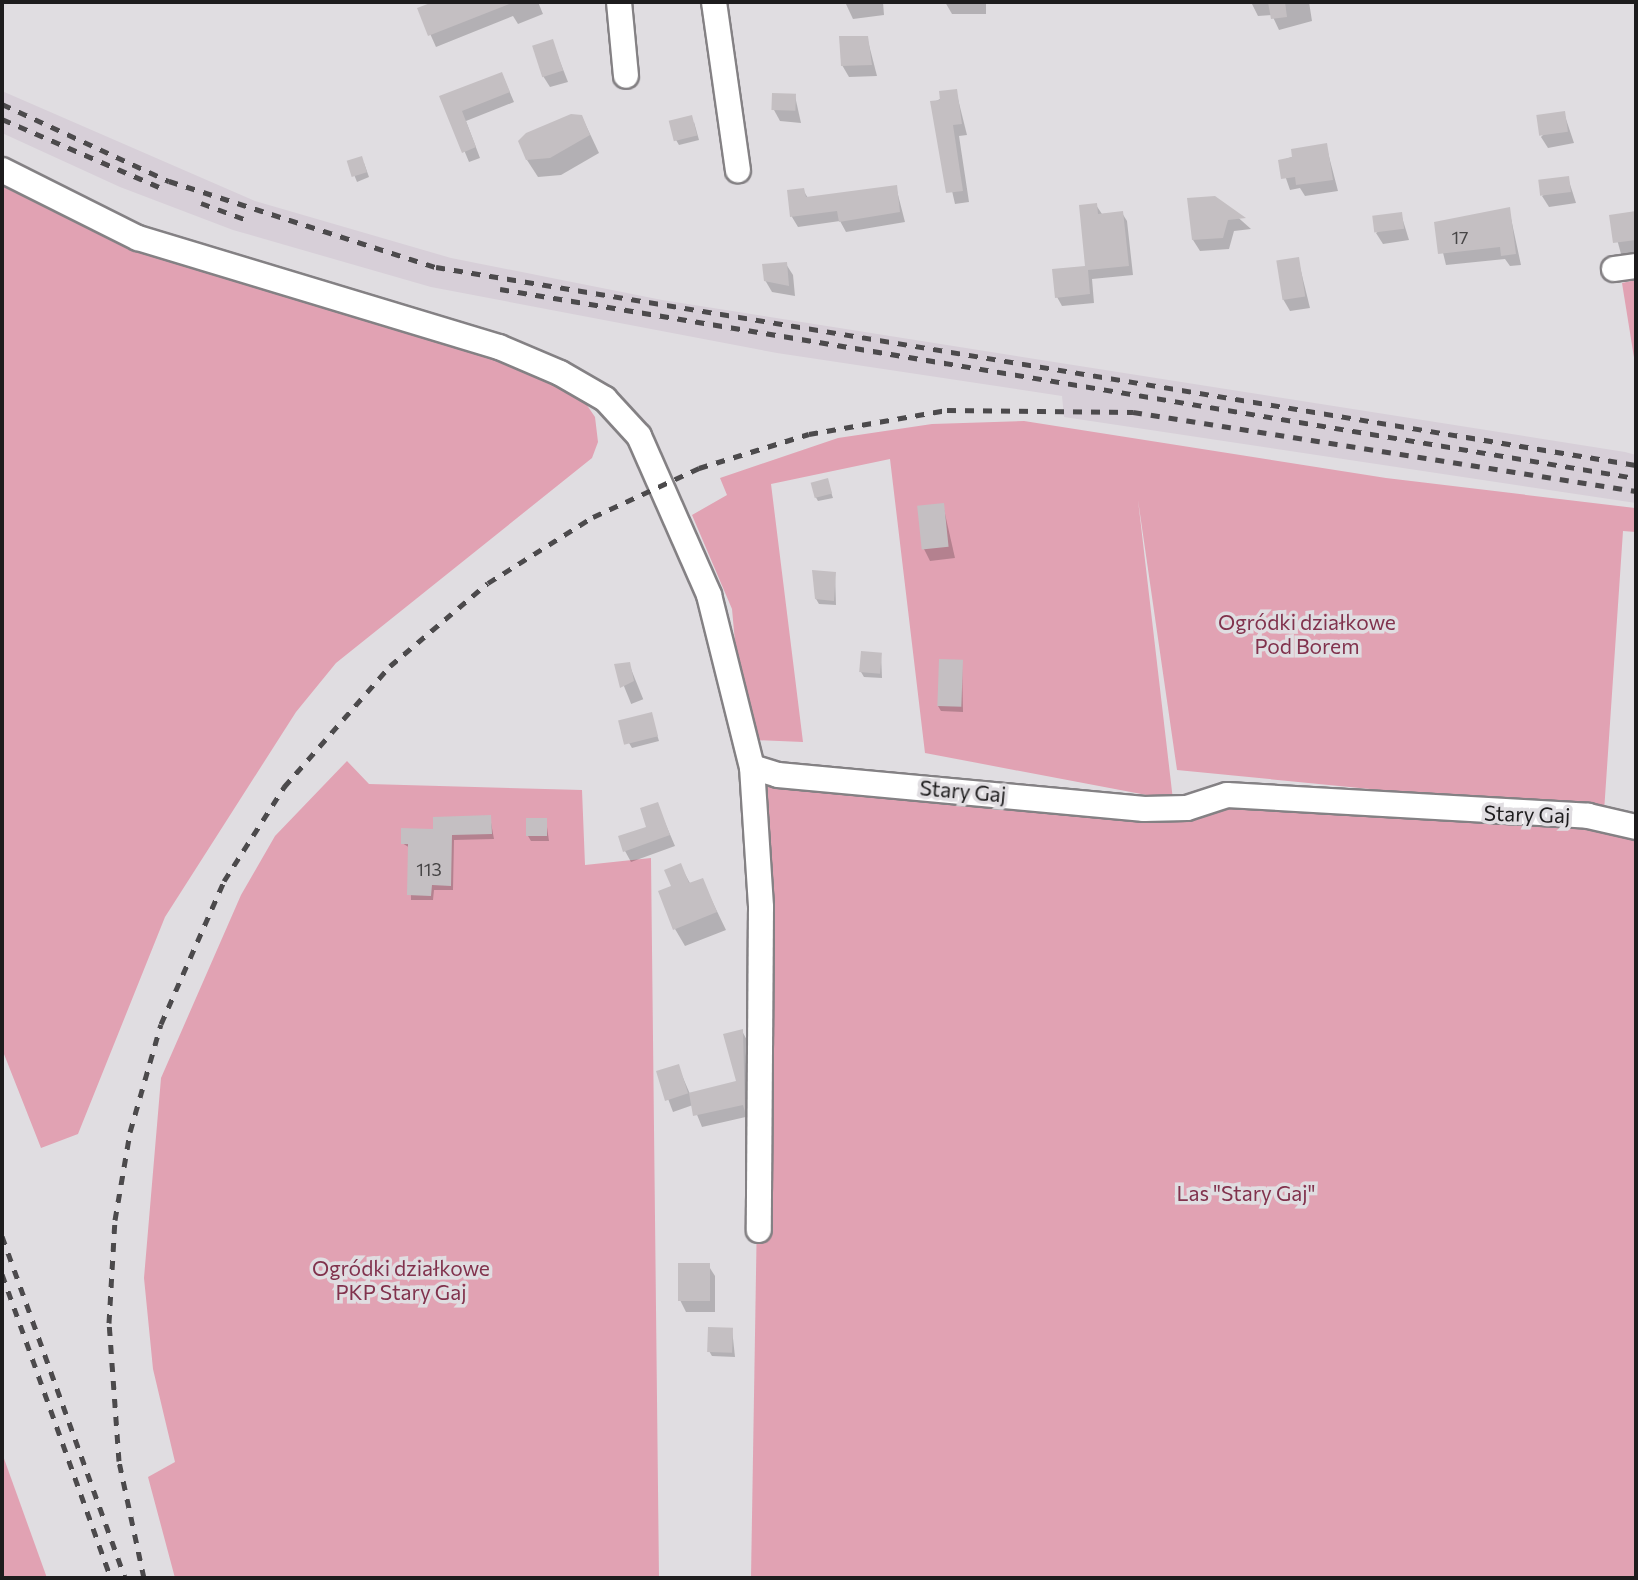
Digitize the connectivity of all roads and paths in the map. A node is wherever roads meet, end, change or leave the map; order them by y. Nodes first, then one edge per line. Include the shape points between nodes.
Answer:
1 (619, 2) edge
2 (714, 2) edge
3 (626, 76) dead end
4 (2, 170) edge
5 (738, 170) dead end
6 (752, 767) junction
7 (1636, 827) edge
8 (759, 1230) dead end

1 - 3 street
2 - 5 street
4 - 6 street via 138,237 499,347 605,399 650,454 709,596
6 - 7 street, Stary Gaj via 778,775 1144,809 1187,808 1227,795 1588,816
6 - 8 street via 761,907

